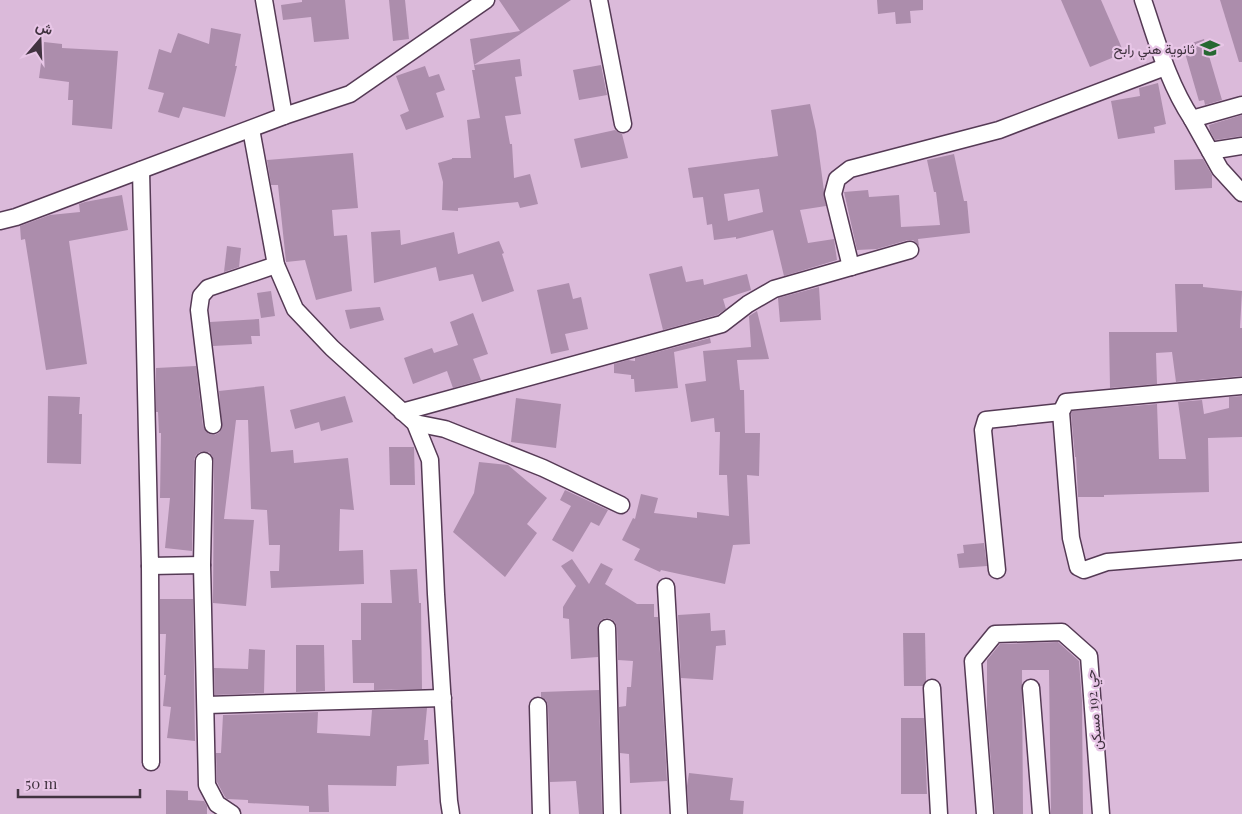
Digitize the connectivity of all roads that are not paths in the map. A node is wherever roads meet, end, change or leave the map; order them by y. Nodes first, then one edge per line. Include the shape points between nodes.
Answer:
1 (264, 0) edge
2 (486, 0) edge
3 (598, 0) edge
4 (1143, 0) edge
5 (1165, 67) junction
6 (1242, 105) edge
7 (284, 116) junction
8 (1192, 119) junction
9 (623, 124) dead end
10 (251, 129) junction
11 (1242, 146) edge
12 (1210, 151) junction
13 (140, 170) junction
14 (1242, 193) edge
15 (0, 221) edge
16 (910, 250) dead end
17 (276, 265) junction
18 (851, 267) junction
19 (1242, 386) edge
20 (402, 412) junction
21 (1060, 412) junction
22 (415, 423) junction
23 (213, 426) dead end
24 (204, 461) dead end
25 (621, 506) dead end
26 (1242, 551) edge
27 (202, 565) junction
28 (150, 566) junction
29 (997, 570) dead end
30 (666, 587) dead end
31 (607, 628) dead end
32 (932, 688) dead end
33 (1032, 688) dead end
34 (442, 698) junction
35 (206, 705) junction
36 (538, 706) dead end
37 (152, 762) dead end
38 (232, 814) edge
39 (451, 814) edge
40 (541, 814) edge
41 (612, 814) edge
42 (679, 814) edge
43 (940, 814) edge
44 (985, 814) edge
45 (1041, 814) edge
46 (1101, 814) edge

1 - 7 street
2 - 7 street via 350,94
3 - 9 street
4 - 5 street
5 - 8 street
5 - 18 street via 999,130 850,169 837,179 833,194
6 - 8 street
7 - 10 street
8 - 12 street
10 - 13 street
10 - 17 street
11 - 12 street
12 - 14 street via 1220,169
13 - 15 street
13 - 28 street
16 - 18 street
17 - 20 street via 296,308 332,348
17 - 23 street via 208,288 201,296 199,310
18 - 20 street via 774,289 722,324
19 - 21 street via 1066,402
20 - 22 street
21 - 26 street via 1071,538 1078,567 1084,570 1107,562
21 - 29 street via 986,420 983,430
22 - 25 street via 454,432 543,468
22 - 34 street via 430,460
24 - 27 street
27 - 28 street
27 - 35 street
28 - 37 street
30 - 42 street
31 - 41 street
32 - 43 street
33 - 45 street
34 - 35 street
34 - 39 street
35 - 38 street via 207,785 217,804
36 - 40 street
44 - 46 street, حي 192 مسكن via 973,661 995,634 1062,632 1089,656

